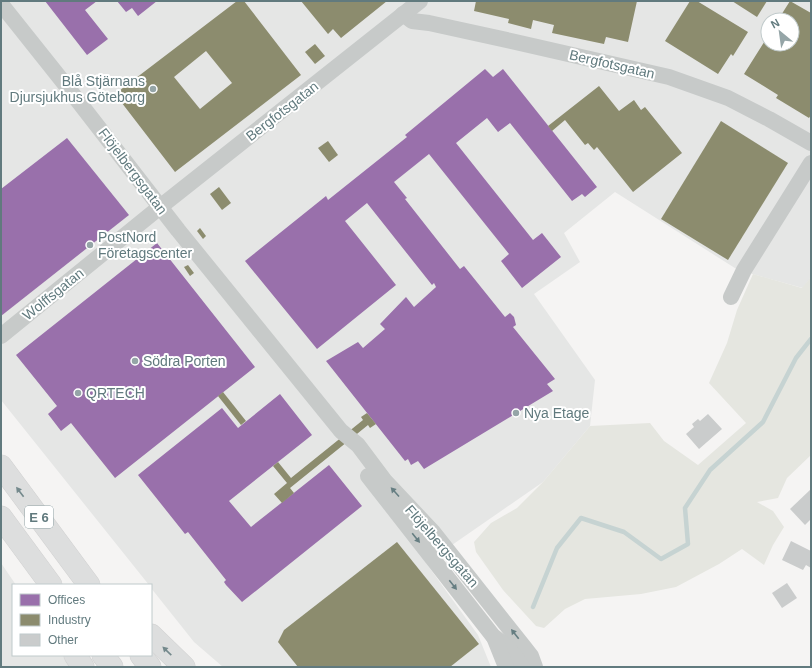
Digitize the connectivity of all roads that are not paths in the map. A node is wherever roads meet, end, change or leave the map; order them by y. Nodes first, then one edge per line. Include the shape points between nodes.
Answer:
1 (420, 1) edge
2 (1, 4) edge
3 (403, 14) junction
4 (811, 143) edge
5 (811, 163) edge
6 (160, 207) junction
7 (731, 297) dead end
8 (1, 336) edge
9 (341, 431) junction
10 (1, 466) edge
11 (1, 517) edge
12 (1, 529) edge
13 (83, 577) edge
14 (31, 584) edge
15 (50, 584) edge
16 (94, 584) edge
17 (152, 636) edge
18 (493, 636) junction
19 (76, 656) edge
20 (104, 656) edge
21 (143, 656) edge
22 (83, 667) edge
23 (112, 667) edge
24 (150, 667) edge
25 (184, 667) edge
26 (506, 667) edge
27 (522, 667) edge
28 (535, 667) edge

1 - 3 street, Bergfotsgatan
2 - 6 street, Flöjelbergsgatan
3 - 4 street, Bergfotsgatan via 412,21 669,77 728,98
3 - 6 street, Bergfotsgatan
5 - 7 street via 744,270
6 - 8 street, Wolffsgatan
6 - 9 street, Flöjelbergsgatan
9 -> 18 street, Flöjelbergsgatan via 358,464
28 -> 9 street, Flöjelbergsgatan via 524,647 433,532 385,481 358,445
13 -> 10 highway, E 6
11 - 15 highway, E 6
12 - 14 highway
13 - 16 highway
25 -> 17 highway
18 - 26 street, Flöjelbergsgatan
18 - 27 street, Flöjelbergsgatan via 508,647
19 - 22 highway
20 - 23 highway
21 - 24 highway

